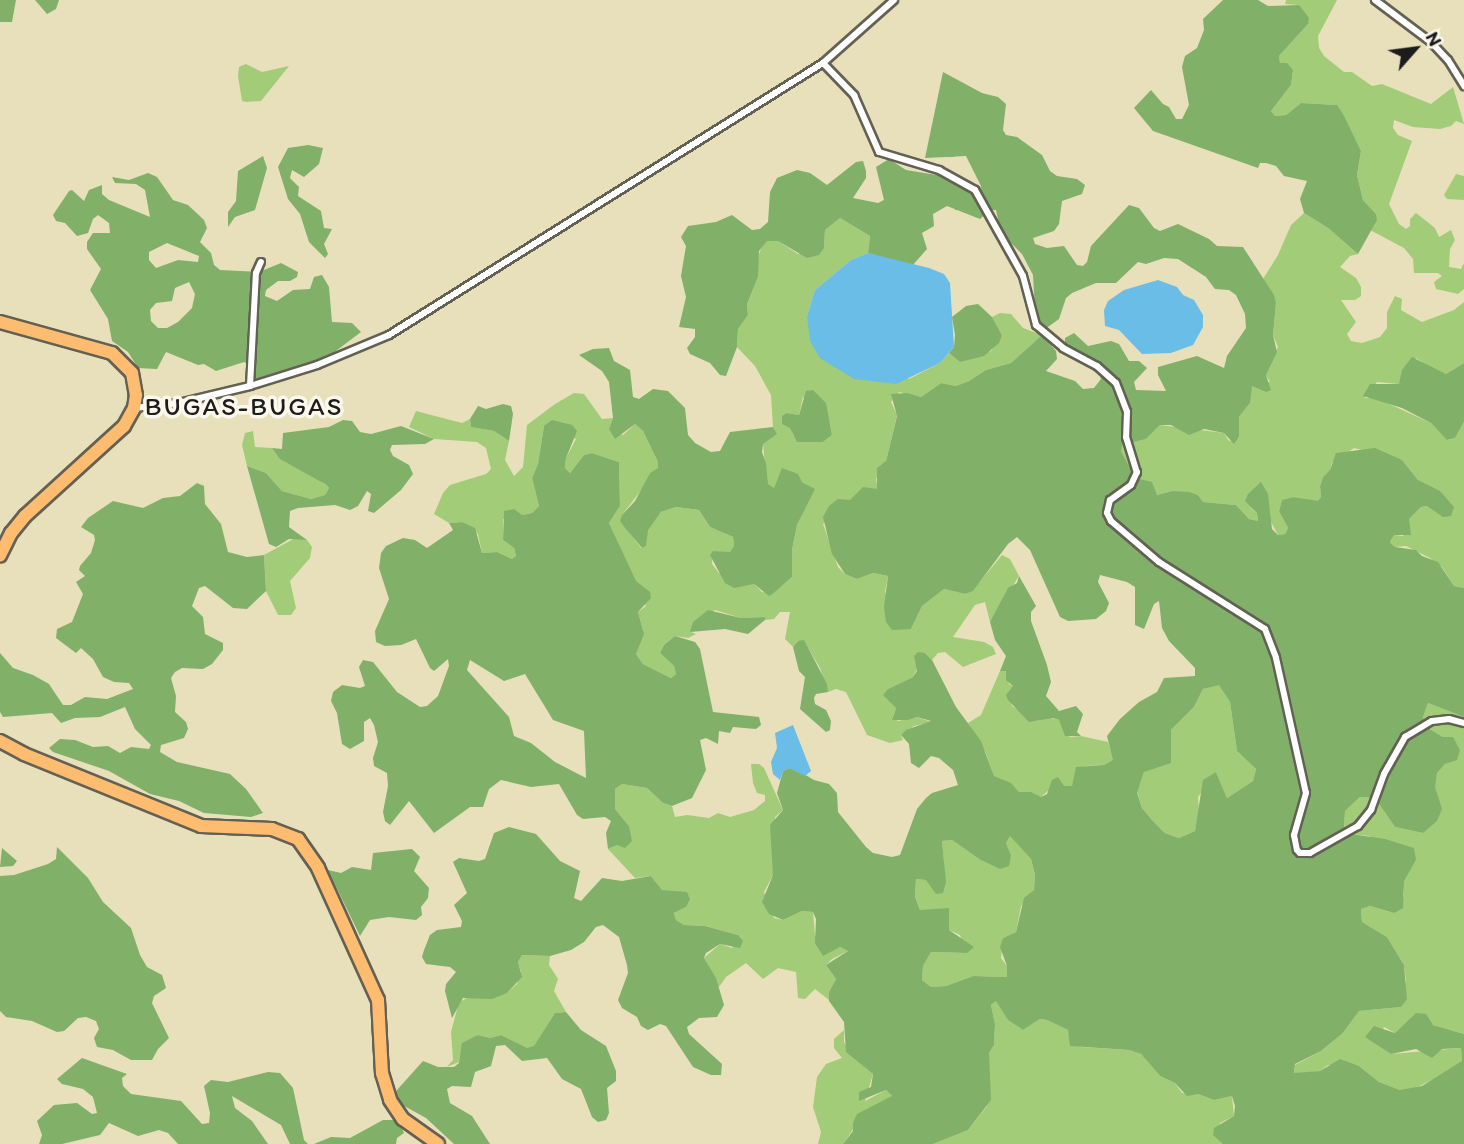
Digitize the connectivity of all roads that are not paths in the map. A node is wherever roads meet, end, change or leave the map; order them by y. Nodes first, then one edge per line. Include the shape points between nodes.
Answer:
1 (894, 0) edge
2 (1375, 0) edge
3 (822, 63) junction
4 (1464, 86) edge
5 (261, 262) dead end
6 (0, 323) edge
7 (250, 386) junction
8 (134, 408) junction
9 (0, 556) edge
10 (1464, 723) edge
11 (0, 741) edge
12 (438, 1144) edge

1 - 3 street
2 - 4 street via 1431,41
3 - 7 street via 396,331 317,365
3 - 10 street via 854,95 879,152 939,170 979,194 1023,276 1036,325 1116,383 1137,468 1131,485 1107,504 1108,517 1159,562 1265,629 1276,657 1306,793 1294,835 1297,850 1310,853 1358,826 1371,810 1405,737 1432,721
5 - 7 street via 256,273
6 - 8 highway via 112,353 132,373
7 - 8 street
8 - 9 highway via 117,433 25,516
11 - 12 highway via 201,826 272,829 298,839 314,861 378,1000 382,1073 390,1100 403,1119

